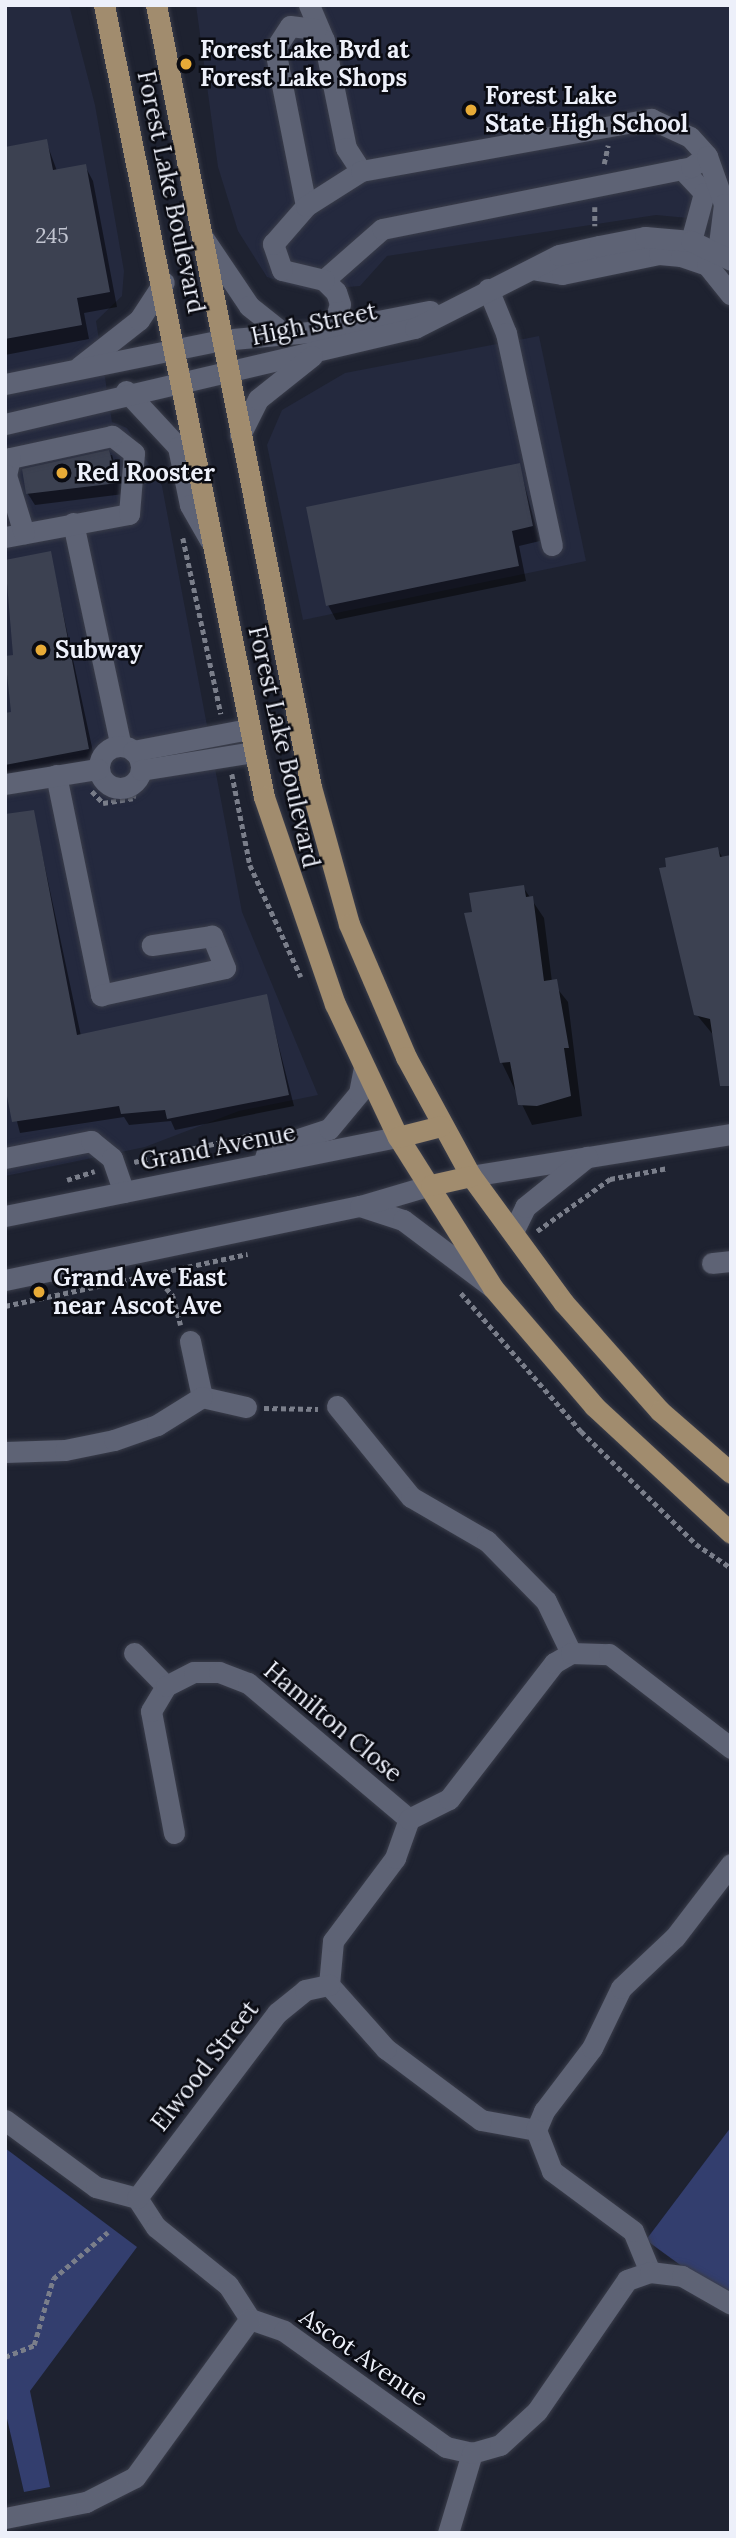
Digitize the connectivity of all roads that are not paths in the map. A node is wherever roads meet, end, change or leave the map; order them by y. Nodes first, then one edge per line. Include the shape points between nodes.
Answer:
1 (104, 5) edge
2 (156, 5) edge
3 (296, 5) edge
4 (309, 5) edge
5 (290, 26) junction
6 (316, 29) junction
7 (708, 156) junction
8 (682, 169) junction
9 (361, 172) junction
10 (720, 205) edge
11 (306, 206) junction
12 (202, 236) junction
13 (691, 241) junction
14 (725, 256) edge
15 (537, 270) junction
16 (324, 280) junction
17 (164, 282) junction
18 (488, 289) junction
19 (731, 295) edge
20 (453, 307) junction
21 (332, 331) junction
22 (283, 333) junction
23 (222, 340) junction
24 (176, 349) junction
25 (314, 355) junction
26 (227, 368) junction
27 (75, 370) junction
28 (182, 378) junction
29 (5, 384) edge
30 (126, 391) junction
31 (5, 424) edge
32 (240, 435) junction
33 (73, 523) junction
34 (15, 535) edge
35 (213, 544) junction
36 (552, 545) dead end
37 (248, 729) junction
38 (253, 752) junction
39 (134, 762) junction
40 (98, 769) junction
41 (56, 775) junction
42 (5, 784) edge
43 (152, 945) dead end
44 (364, 1068) junction
45 (441, 1126) junction
46 (731, 1134) edge
47 (398, 1137) junction
48 (589, 1156) junction
49 (5, 1158) edge
50 (263, 1164) junction
51 (471, 1175) junction
52 (431, 1185) junction
53 (124, 1192) junction
54 (360, 1206) junction
55 (5, 1216) edge
56 (513, 1232) junction
57 (5, 1280) edge
58 (494, 1288) junction
59 (190, 1341) road end
60 (201, 1397) junction
61 (246, 1406) road end
62 (337, 1406) road end
63 (5, 1452) edge
64 (731, 1473) edge
65 (731, 1533) edge
66 (134, 1653) dead end
67 (571, 1653) junction
68 (166, 1686) junction
69 (731, 1748) edge
70 (409, 1819) junction
71 (174, 1833) dead end
72 (731, 1864) edge
73 (329, 1985) junction
74 (5, 2120) edge
75 (536, 2130) junction
76 (137, 2198) junction
77 (650, 2272) junction
78 (731, 2304) edge
79 (250, 2319) junction
80 (472, 2453) junction
81 (5, 2518) edge
82 (448, 2533) edge

1 - 17 main road, Forest Lake Boulevard
2 - 12 main road, Forest Lake Boulevard
3 - 5 street
4 - 6 street
5 - 6 street
5 - 11 street via 275,49
6 - 9 street via 346,148
7 - 8 street
7 - 9 street via 671,125 631,118
7 - 10 street
8 - 10 street
8 - 16 street via 382,229
9 - 11 street
10 - 13 street
10 - 14 street
11 - 16 street via 272,244 274,259 292,276
12 - 22 street via 249,306
12 - 23 main road, Forest Lake Boulevard
13 - 14 street, High Street
13 - 15 street, High Street via 645,237 559,255
15 - 18 street, High Street
15 - 19 street, High Street via 562,274 659,254 681,256 707,265
16 - 21 street via 340,304
17 - 24 main road, Forest Lake Boulevard
17 - 27 street via 139,320
18 - 20 street, High Street
18 - 36 street via 506,333
20 - 21 street, High Street
20 - 25 street, High Street via 415,328
21 - 22 street, High Street
22 - 23 street, High Street
23 - 24 street, High Street
23 - 26 main road, Forest Lake Boulevard
24 - 27 street, High Street
24 - 28 main road, Forest Lake Boulevard
25 - 26 street, High Street
25 - 32 street via 258,400
26 - 28 street, High Street
26 - 32 main road, Forest Lake Boulevard
27 - 29 street, High Street
28 - 30 street, High Street
28 - 35 main road, Forest Lake Boulevard
30 - 31 street, High Street
30 - 35 street via 178,447 190,505
32 - 45 main road, Forest Lake Boulevard via 335,876 386,1016
33 - 34 street
33 - 34 street via 129,514 134,453 122,440 112,436 20,451 6,465
33 - 39 street
35 - 37 main road, Forest Lake Boulevard
37 - 38 main road, Forest Lake Boulevard
37 - 39 street
38 - 39 street
38 - 44 main road, Forest Lake Boulevard via 293,898
39 - 40 street via 102,755
39 - 40 street via 130,787 116,788
40 - 41 street
41 - 42 street
41 - 43 street via 102,995 225,968 212,936
44 - 47 main road, Forest Lake Boulevard
44 - 50 street via 359,1093 329,1129 268,1149
45 - 47 main road, Grand Avenue
45 - 51 main road, Forest Lake Boulevard
46 - 48 street
47 - 50 street, Grand Avenue
47 - 52 main road, Forest Lake Boulevard
48 - 51 street
48 - 56 street via 525,1207
49 - 53 street via 91,1141 115,1166
50 - 53 street, Grand Avenue
51 - 52 main road
51 - 56 main road, Forest Lake Boulevard
52 - 54 street
52 - 58 main road, Forest Lake Boulevard
53 - 55 street, Grand Avenue
54 - 57 street
54 - 58 street via 403,1220
56 - 64 main road, Forest Lake Boulevard via 564,1303 660,1411
58 - 65 main road, Forest Lake Boulevard via 594,1406
59 - 60 street
60 - 61 street
60 - 63 street via 157,1425 114,1440
62 - 67 street via 411,1497 488,1541 546,1601
66 - 68 street
67 - 69 street via 609,1654
67 - 70 street via 554,1663 449,1799
68 - 70 street, Hamilton Close via 194,1672 219,1672 248,1683
68 - 71 street via 151,1711
70 - 73 street via 395,1858 333,1941
72 - 75 street via 675,1937 621,1988 592,2048
73 - 75 street via 386,2049 450,2101 481,2120
73 - 76 street, Elwood Street via 304,1990 277,2014
74 - 76 street via 96,2187
75 - 77 street via 552,2171 634,2231
76 - 79 street via 156,2227 228,2284
77 - 78 street via 682,2276
77 - 80 street via 627,2280 610,2299 537,2411 500,2445
79 - 80 street, Ascot Avenue via 284,2331 446,2447
79 - 81 street via 135,2477 86,2502
80 - 82 street

